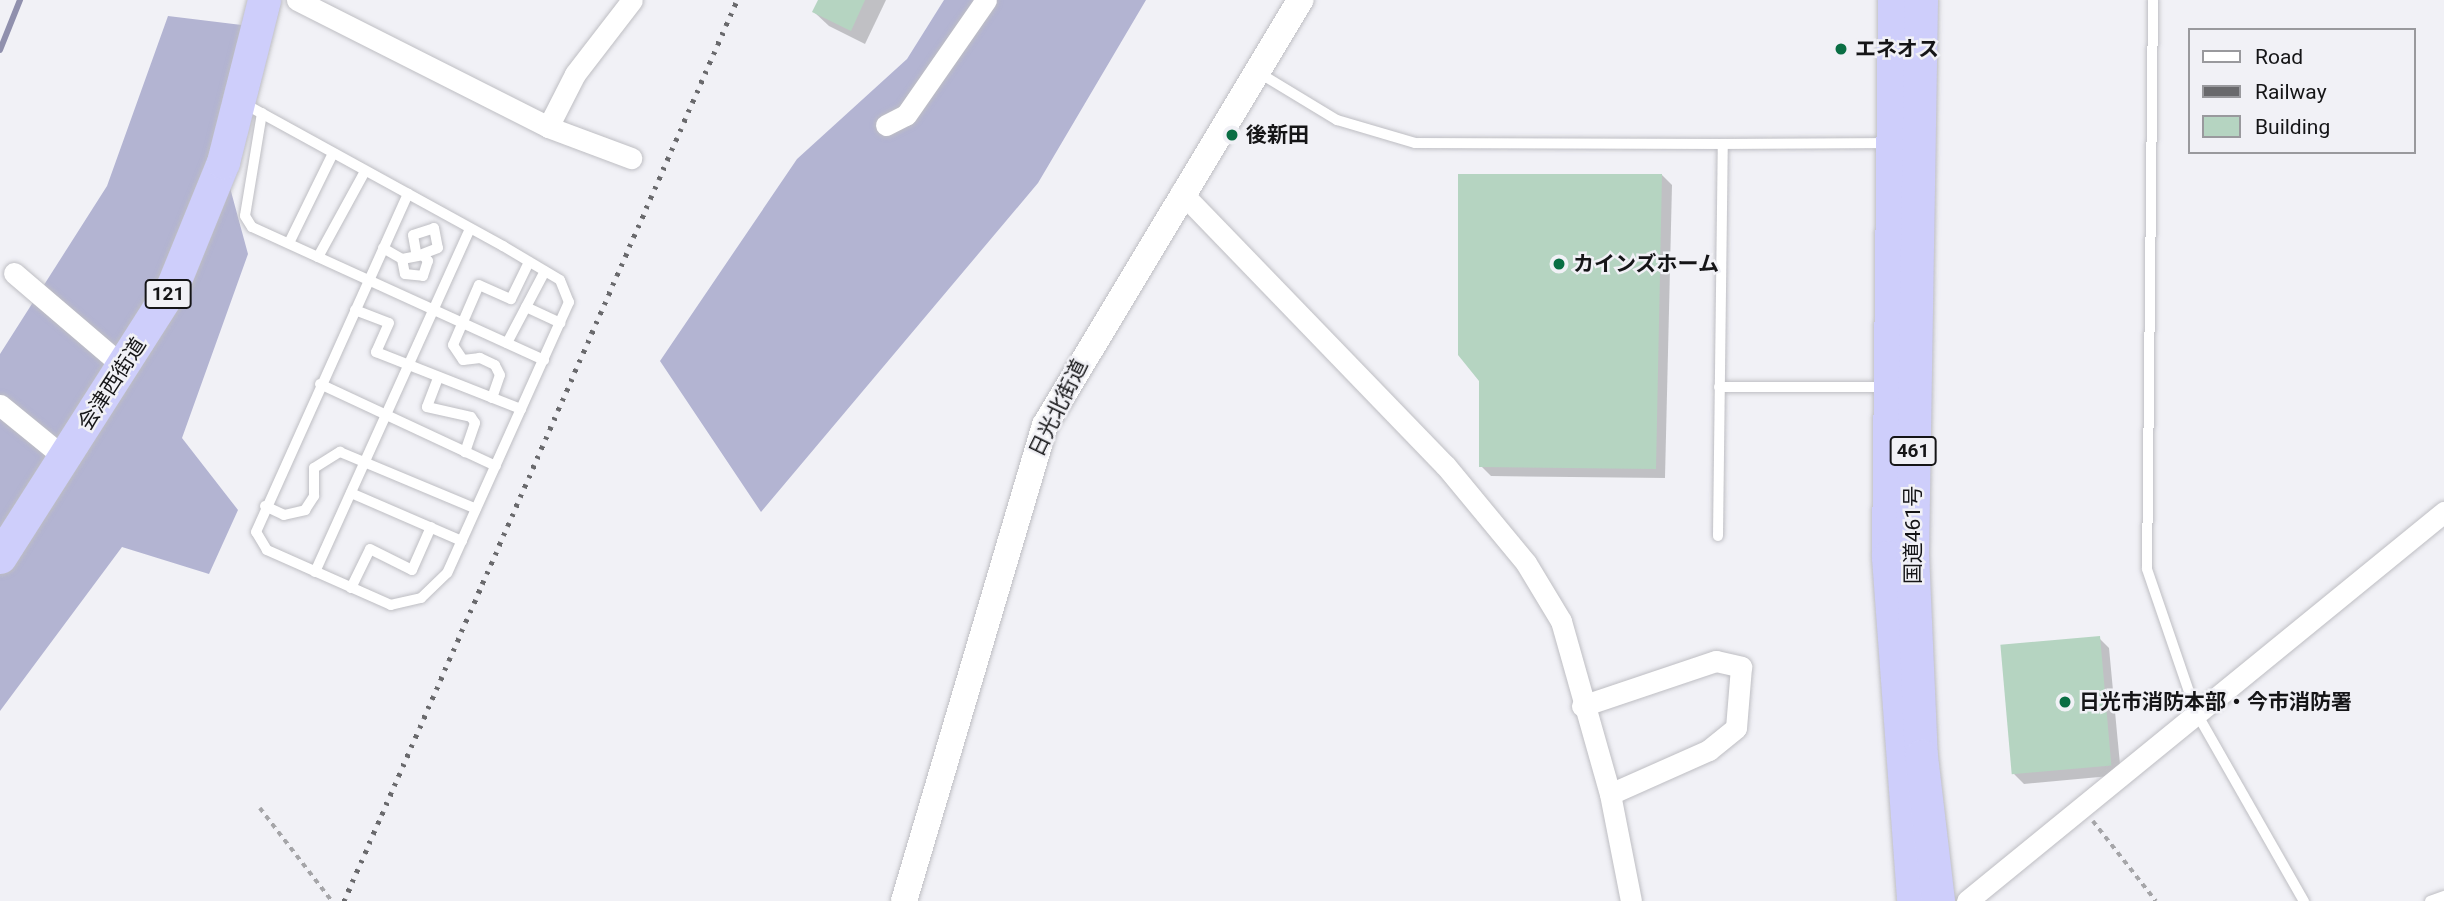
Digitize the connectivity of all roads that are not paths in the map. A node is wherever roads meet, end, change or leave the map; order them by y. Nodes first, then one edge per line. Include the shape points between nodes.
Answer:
1 (264, 0) edge
2 (297, 0) edge
3 (632, 0) edge
4 (986, 0) edge
5 (1300, 0) edge
6 (1894, 0) edge
7 (1921, 0) edge
8 (2153, 0) edge
9 (1255, 70) junction
10 (251, 107) junction
11 (886, 125) dead end
12 (548, 127) junction
13 (1892, 143) junction
14 (1723, 144) junction
15 (333, 153) junction
16 (631, 158) dead end
17 (365, 171) junction
18 (1181, 192) junction
19 (408, 194) junction
20 (470, 229) junction
21 (289, 243) junction
22 (439, 246) junction
23 (383, 248) junction
24 (419, 253) junction
25 (458, 255) junction
26 (318, 257) junction
27 (402, 259) junction
28 (529, 262) junction
29 (545, 271) junction
30 (14, 272) dead end
31 (368, 280) junction
32 (526, 307) junction
33 (355, 310) junction
34 (434, 310) junction
35 (460, 321) junction
36 (560, 323) junction
37 (507, 343) junction
38 (544, 360) junction
39 (408, 366) junction
40 (124, 367) junction
41 (438, 378) junction
42 (320, 384) junction
43 (1719, 387) junction
44 (1888, 387) junction
45 (492, 398) junction
46 (0, 405) edge
47 (521, 409) junction
48 (386, 415) junction
49 (466, 452) junction
50 (65, 458) junction
51 (365, 460) junction
52 (496, 466) junction
53 (351, 493) junction
54 (265, 506) junction
55 (476, 509) junction
56 (2444, 512) edge
57 (431, 527) junction
58 (1718, 536) dead end
59 (462, 541) junction
60 (0, 556) edge
61 (315, 572) junction
62 (351, 588) junction
63 (1582, 706) junction
64 (2196, 712) junction
65 (1610, 794) junction
66 (2444, 896) edge
67 (904, 901) edge
68 (1631, 901) edge
69 (1913, 901) edge
70 (1938, 901) edge
71 (1967, 901) edge
72 (2304, 901) edge
73 (2430, 901) edge

1 - 10 highway, 会津西街道 / 121
2 - 12 street
3 - 12 street via 575,74
4 - 11 street via 906,115
5 - 9 street, 日光北街道
6 - 13 highway, 国道461号 / 461
7 - 70 highway, 国道461号 / 461 via 1912,553 1921,756
8 - 64 lane via 2147,569
9 - 14 lane via 1337,120 1415,143
9 - 18 street, 日光北街道
10 - 15 lane
10 - 21 lane via 245,216 252,227
10 - 40 highway, 会津西街道 / 121 via 194,237
12 - 16 street
13 - 14 lane
13 - 44 highway, 国道461号 / 461
14 - 43 lane
15 - 17 lane
15 - 21 lane
17 - 19 lane
17 - 26 lane
18 - 63 street via 1484,508 1561,621
18 - 67 street, 日光北街道 via 1045,425
19 - 20 lane
19 - 23 lane
20 - 25 lane
20 - 28 lane
21 - 26 lane
22 - 24 lane
22 - 24 lane via 434,228 424,227 411,239
22 - 25 lane
23 - 27 lane
23 - 31 lane
24 - 27 lane
24 - 27 lane via 427,268 417,278 405,274
25 - 34 lane
26 - 31 lane
28 - 29 lane
28 - 35 lane via 511,299 479,285
29 - 32 lane
29 - 36 lane via 560,280 569,302
30 - 40 street
31 - 33 lane
31 - 34 lane
32 - 36 lane
32 - 37 lane
33 - 39 lane via 389,323 376,352
33 - 42 lane
34 - 35 lane
34 - 39 lane
35 - 37 lane
35 - 45 lane via 457,357 495,365 500,375
36 - 38 lane
37 - 38 lane
38 - 47 lane
39 - 41 lane
39 - 48 lane
40 - 50 highway, 会津西街道 / 121
41 - 45 lane
41 - 49 lane via 427,407 471,417 475,424
42 - 48 lane
42 - 54 lane
43 - 44 lane
43 - 58 lane
44 - 69 highway, 国道461号 / 461 via 1893,677
45 - 47 lane
46 - 50 street
47 - 52 lane
48 - 49 lane
48 - 51 lane
49 - 52 lane
50 - 60 highway, 会津西街道 / 121
51 - 53 lane
51 - 54 lane via 331,453 314,468 314,496 305,510 284,515
51 - 55 lane
52 - 55 lane
53 - 57 lane
53 - 61 lane
54 - 61 lane via 256,532 267,550
55 - 59 lane
56 - 64 street
57 - 59 lane
57 - 62 lane via 412,570 370,549
59 - 62 lane via 438,588 421,598 391,605
61 - 62 lane
63 - 65 street
63 - 65 street via 1716,661 1741,667 1736,728 1709,750
64 - 71 street
64 - 72 lane
65 - 68 street
66 - 73 lane

